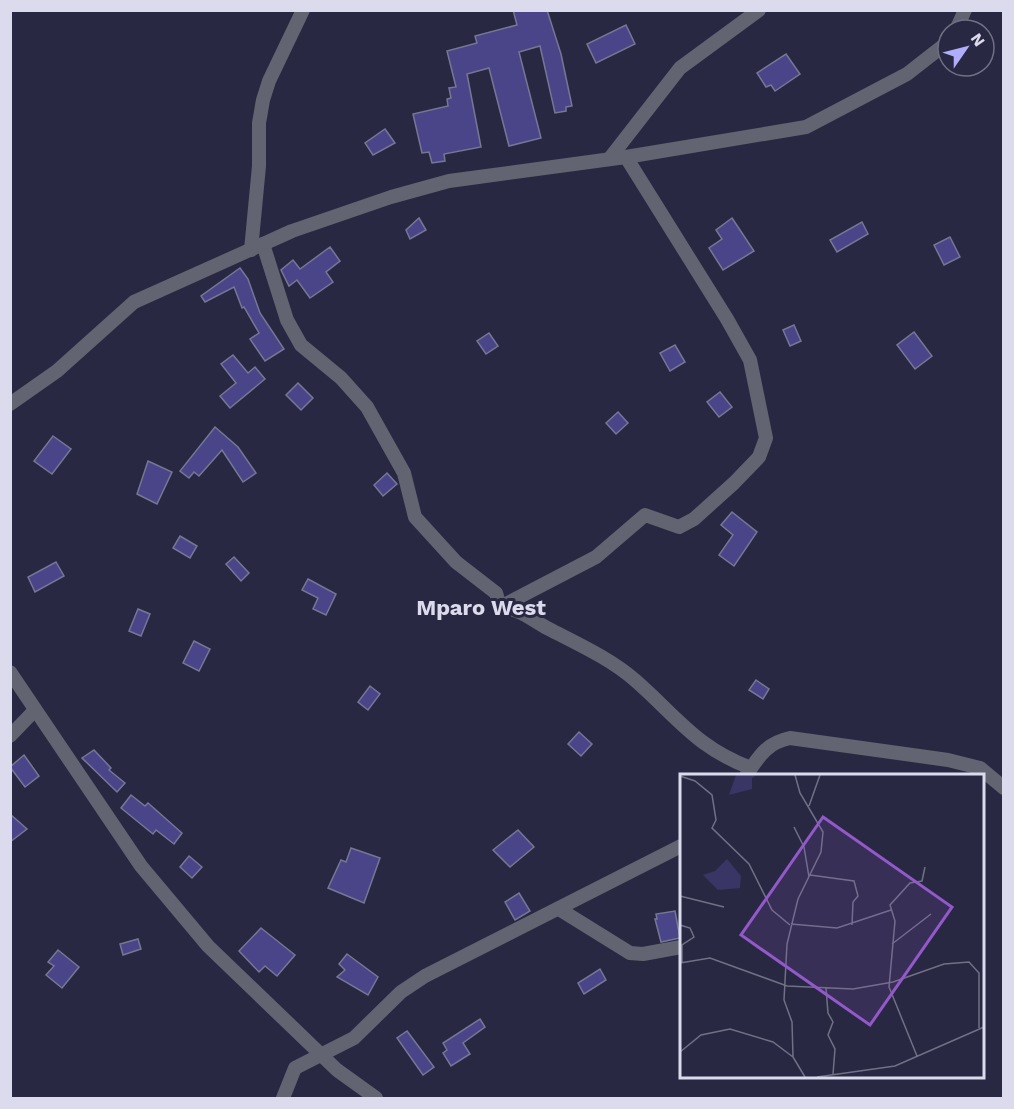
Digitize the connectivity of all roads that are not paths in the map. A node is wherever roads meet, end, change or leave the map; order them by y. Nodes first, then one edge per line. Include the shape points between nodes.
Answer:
1 (303, 10) edge
2 (759, 10) edge
3 (936, 52) edge
4 (626, 157) junction
5 (610, 158) junction
6 (257, 247) junction
7 (10, 404) edge
8 (500, 607) junction
9 (10, 672) edge
10 (35, 710) junction
11 (10, 736) edge
12 (749, 772) edge
13 (1004, 788) edge
14 (680, 847) edge
15 (559, 909) junction
16 (680, 948) edge
17 (322, 1055) junction
18 (283, 1098) edge
19 (376, 1098) edge

1 - 6 street via 263,100 259,123
2 - 5 street via 680,68
3 - 4 street via 908,74 806,127
4 - 5 street
4 - 8 street via 750,360 766,438 759,457 694,519 679,527 645,515 596,557
5 - 6 street via 435,184 292,231
6 - 7 street via 134,302 57,371
6 - 8 street via 286,320 301,345 341,378 366,407 404,472 415,517 456,562 496,593
8 - 12 street via 520,610 614,664 712,751
9 - 10 street
10 - 11 street
10 - 17 street via 141,866 208,946
12 - 13 street via 763,750 790,738 948,760 980,768
14 - 15 street
15 - 16 street via 630,952
15 - 17 street via 425,976 401,992 354,1038
17 - 18 street via 295,1068
17 - 19 street

